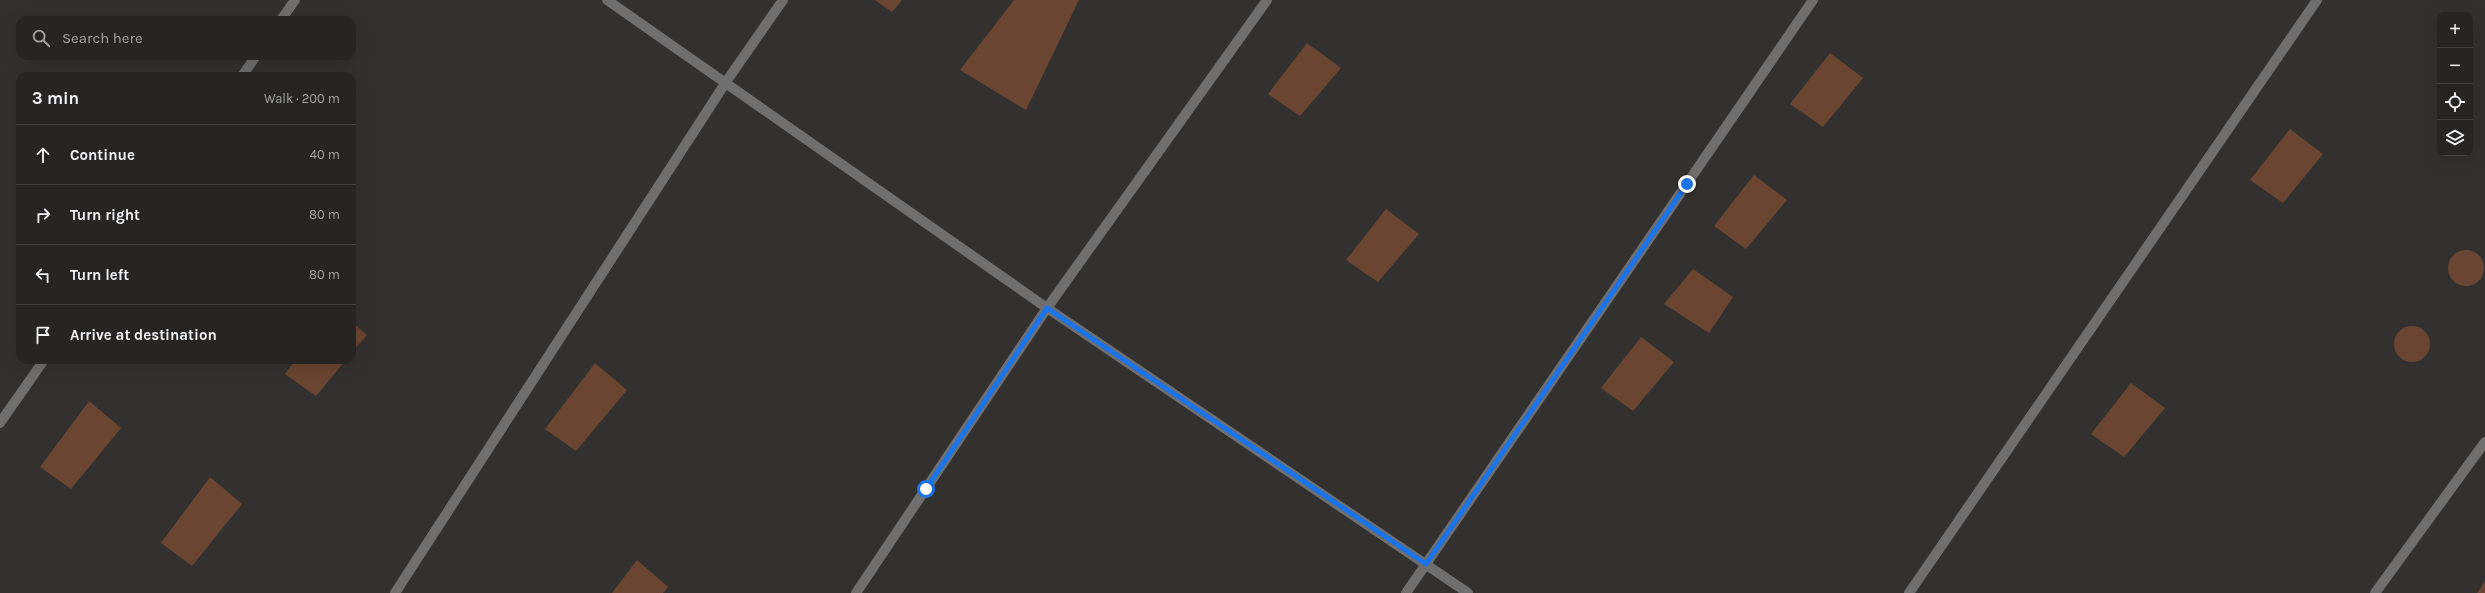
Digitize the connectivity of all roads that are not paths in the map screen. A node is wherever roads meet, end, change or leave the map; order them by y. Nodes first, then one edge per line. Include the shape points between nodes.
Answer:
1 (295, 0) edge
2 (607, 0) edge
3 (783, 0) edge
4 (1267, 0) edge
5 (1813, 0) edge
6 (2317, 0) edge
7 (284, 16) edge
8 (253, 60) edge
9 (245, 72) edge
10 (726, 82) junction
11 (1047, 308) junction
12 (41, 364) edge
13 (0, 423) edge
14 (2485, 442) edge
15 (1426, 564) junction
16 (395, 593) edge
17 (856, 593) edge
18 (1406, 593) edge
19 (1468, 593) edge
20 (1909, 593) edge
21 (2375, 593) edge

1 - 7 street
2 - 10 street
3 - 10 street
4 - 11 street
5 - 15 street
6 - 20 street
8 - 9 street
10 - 11 street
10 - 16 street
11 - 15 street
11 - 17 street
12 - 13 street
14 - 21 street
15 - 18 street
15 - 19 street

